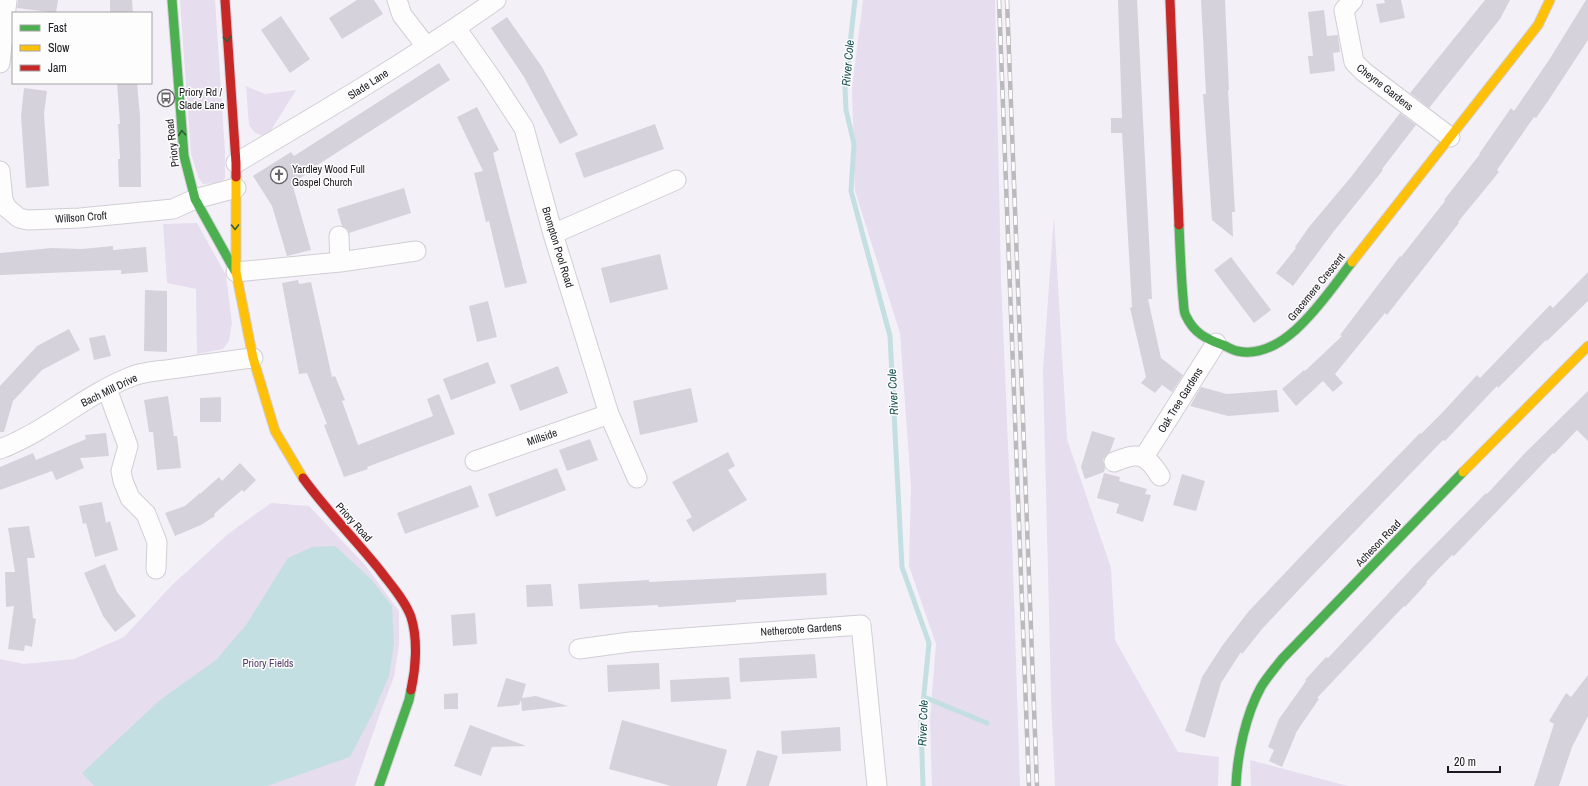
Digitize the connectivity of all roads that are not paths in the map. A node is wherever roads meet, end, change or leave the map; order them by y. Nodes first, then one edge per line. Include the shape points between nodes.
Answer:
1 (7, 0) edge
2 (172, 0) edge
3 (225, 0) edge
4 (397, 0) edge
5 (496, 0) edge
6 (1170, 0) edge
7 (1353, 0) edge
8 (1550, 0) edge
9 (456, 28) junction
10 (426, 46) junction
11 (0, 63) edge
12 (1450, 137) junction
13 (236, 163) junction
14 (0, 171) edge
15 (676, 180) dead end
16 (236, 188) junction
17 (194, 199) junction
18 (553, 234) junction
19 (339, 236) dead end
20 (416, 251) dead end
21 (340, 262) junction
22 (236, 272) junction
23 (1216, 343) junction
24 (1588, 346) edge
25 (254, 358) junction
26 (107, 389) junction
27 (609, 414) junction
28 (0, 449) edge
29 (1144, 457) junction
30 (475, 461) dead end
31 (1114, 462) dead end
32 (1160, 476) dead end
33 (637, 478) dead end
34 (156, 569) dead end
35 (579, 649) dead end
36 (379, 786) edge
37 (877, 786) edge
38 (1236, 786) edge

1 - 11 street
17 -> 2 street, Priory Road via 184,156
3 -> 13 street, Priory Road
4 - 10 street via 402,15
5 - 9 street, Slade Lane
6 - 23 street, Gracemere Crescent via 1182,287 1186,315 1193,328 1204,338
7 - 12 street, Cheyne Gardens via 1344,10 1354,62
8 - 12 street, Gracemere Crescent via 1538,25
9 - 10 street, Slade Lane
9 - 18 street, Brompton Pool Road via 524,128
10 - 13 street, Slade Lane via 328,109
12 - 23 street, Gracemere Crescent via 1309,316 1291,335 1267,348 1254,351 1238,351
13 - 16 street, Priory Road
14 - 17 street, Willson Croft via 3,200 7,208 19,218 28,220 173,209
15 - 18 street
16 - 17 street, Willson Croft
16 -> 22 street, Priory Road
17 - 22 street, Priory Road
18 - 27 street, Brompton Pool Road
19 - 21 street
20 - 21 street
21 - 22 street
22 - 25 street, Priory Road
23 - 29 street, Oak Tree Gardens
24 - 38 street, Acheson Road via 1282,659 1260,688 1242,744
25 - 26 street, Bach Mill Drive via 134,375
25 - 36 street, Priory Road via 275,431 295,467 326,509 390,583 411,618 415,640 414,677 409,700
26 - 28 street, Bach Mill Drive via 81,402 17,443
26 - 34 street via 128,446 121,471 123,481 130,498 146,514 157,542
27 - 30 street, Millside
27 - 33 street, Brompton Pool Road
29 - 31 street via 1130,456
29 - 32 street via 1153,464
35 - 37 street, Nethercote Gardens via 630,642 861,625

